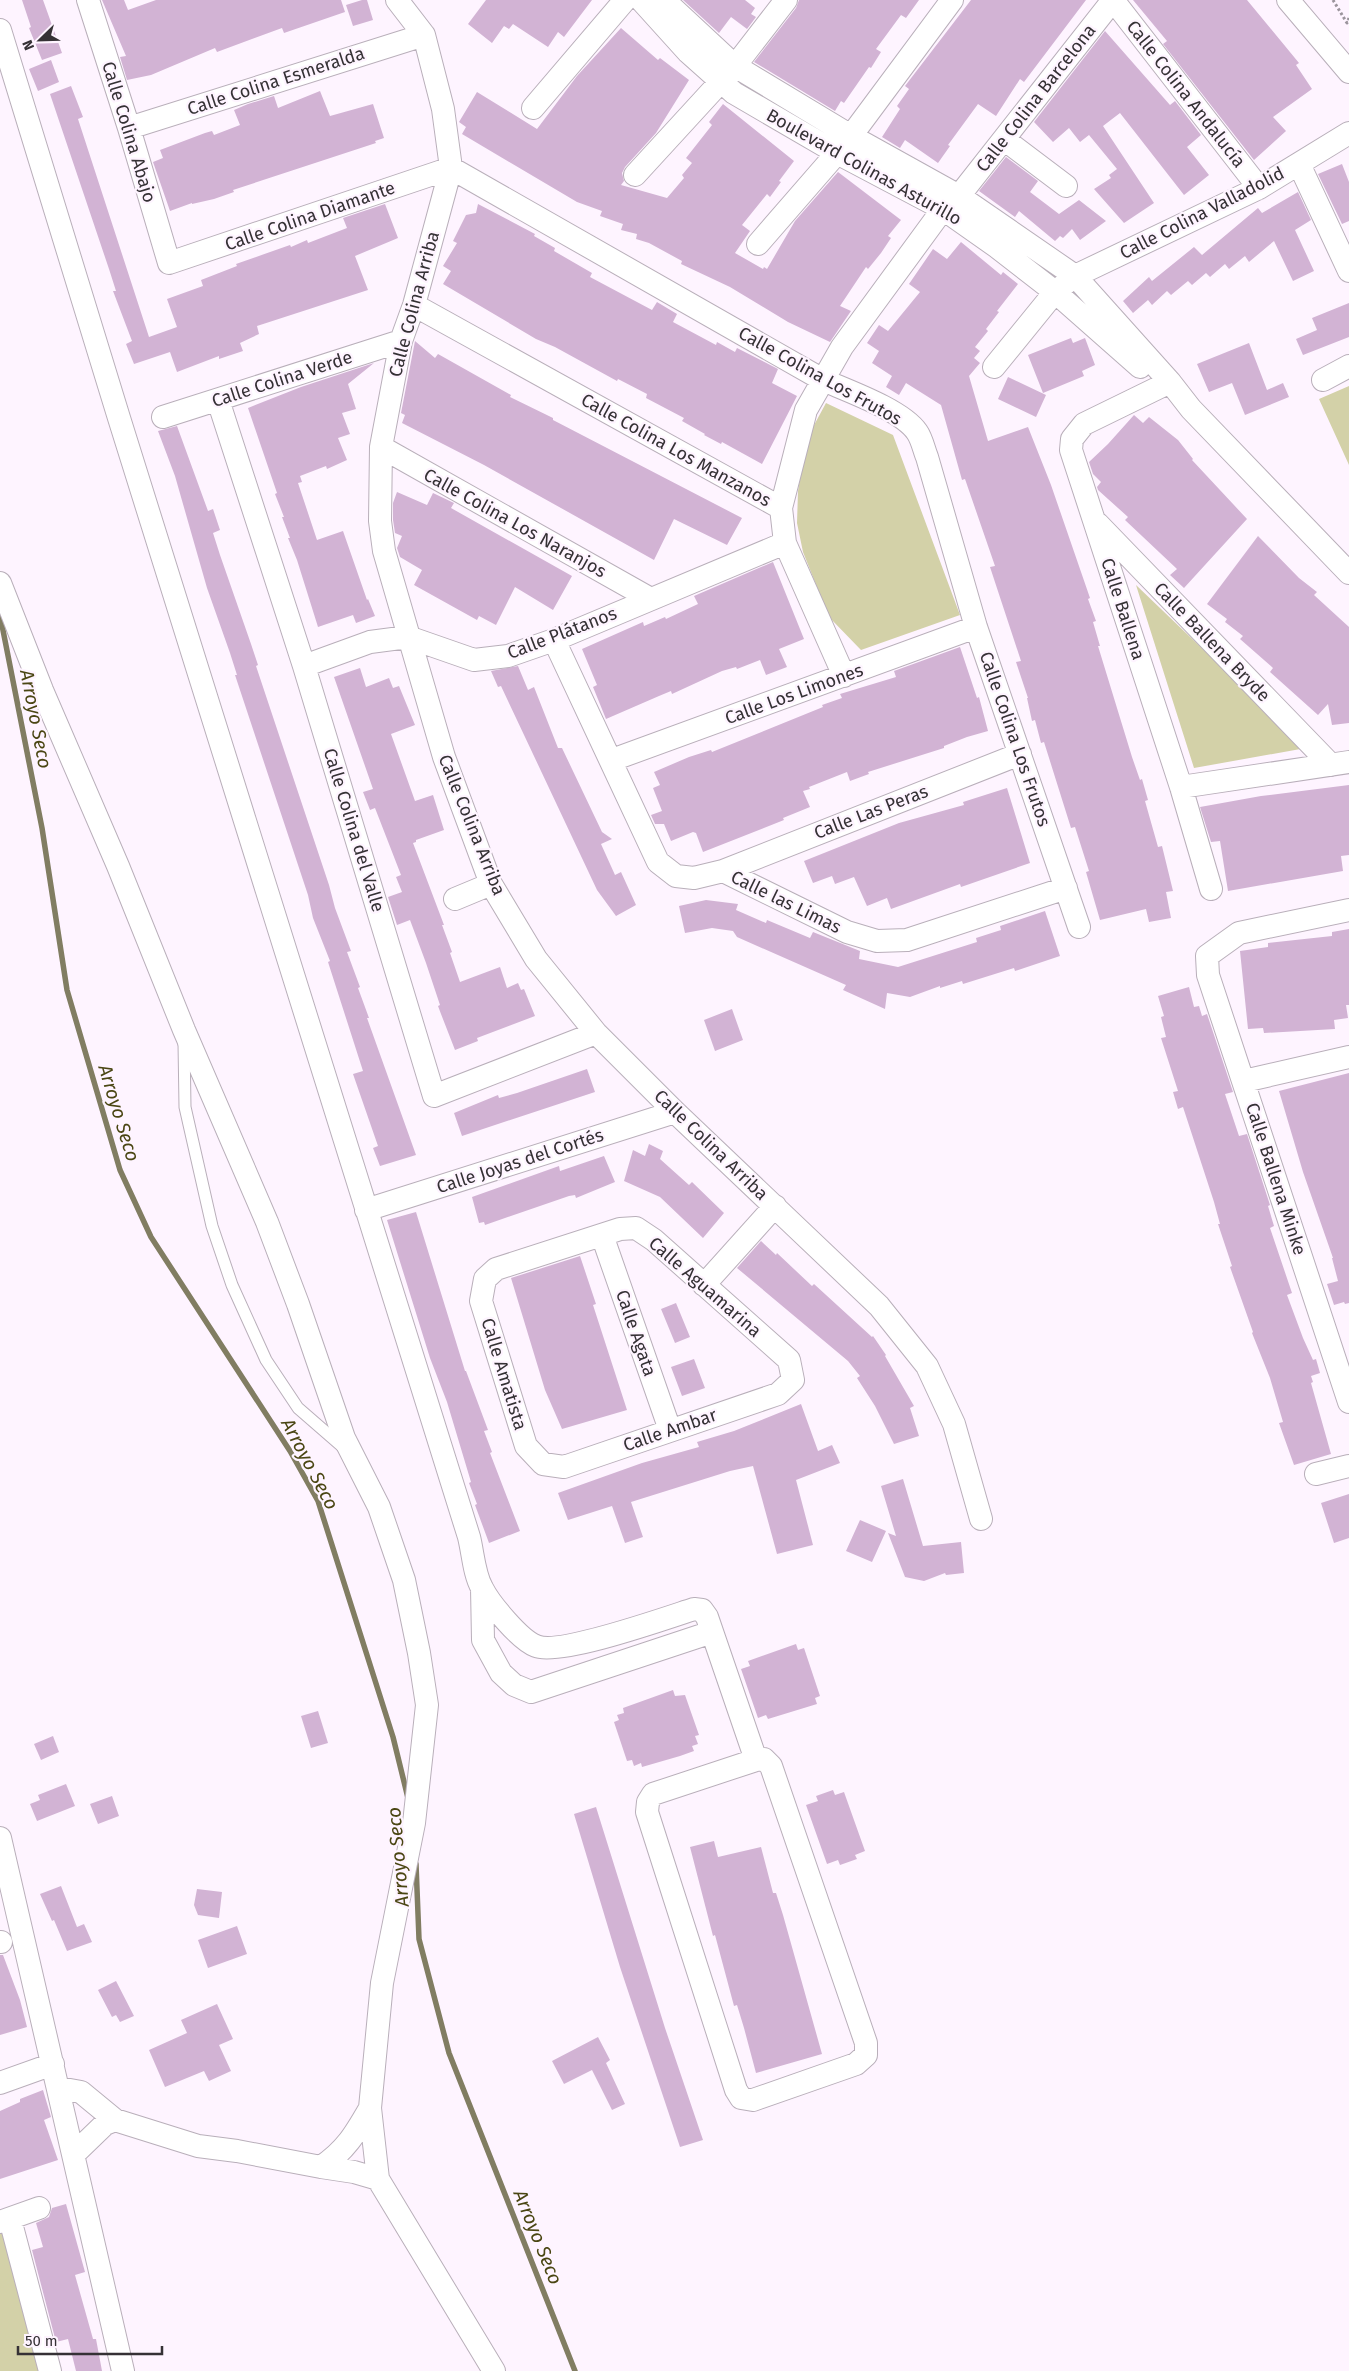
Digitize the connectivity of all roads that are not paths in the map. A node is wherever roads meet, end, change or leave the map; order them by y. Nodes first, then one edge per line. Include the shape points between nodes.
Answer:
1 (88, 0) edge
2 (397, 0) edge
3 (625, 0) edge
4 (641, 0) edge
5 (664, 0) edge
6 (786, 0) edge
7 (952, 0) edge
8 (1113, 0) edge
9 (1288, 0) edge
10 (0, 30) edge
11 (424, 35) junction
12 (1349, 72) edge
13 (728, 74) junction
14 (533, 108) dead end
15 (129, 128) junction
16 (1349, 133) edge
17 (1005, 140) junction
18 (844, 145) junction
19 (1300, 164) junction
20 (451, 168) junction
21 (635, 175) dead end
22 (1066, 186) dead end
23 (1259, 188) junction
24 (951, 202) junction
25 (758, 244) dead end
26 (168, 264) joint
27 (1349, 271) edge
28 (1075, 276) junction
29 (1055, 292) junction
30 (414, 305) junction
31 (401, 341) junction
32 (1349, 366) edge
33 (994, 368) dead end
34 (823, 380) junction
35 (1322, 380) dead end
36 (1166, 384) junction
37 (218, 400) junction
38 (163, 417) dead end
39 (381, 447) junction
40 (780, 508) junction
41 (1093, 520) junction
42 (785, 543) junction
43 (1349, 573) edge
44 (0, 583) edge
45 (649, 598) junction
46 (976, 628) junction
47 (408, 637) junction
48 (554, 640) junction
49 (304, 666) junction
50 (844, 676) junction
51 (1020, 754) junction
52 (612, 760) junction
53 (1340, 763) edge
54 (1181, 787) junction
55 (723, 871) junction
56 (491, 884) junction
57 (1066, 888) junction
58 (1211, 889) dead end
59 (455, 899) dead end
60 (1349, 910) edge
61 (1079, 927) dead end
62 (184, 1030) junction
63 (596, 1033) junction
64 (1349, 1057) edge
65 (1244, 1081) junction
66 (675, 1112) junction
67 (775, 1206) junction
68 (366, 1210) junction
69 (602, 1235) junction
70 (485, 1279) joint
71 (704, 1284) junction
72 (793, 1380) joint
73 (1349, 1402) edge
74 (670, 1430) junction
75 (354, 1455) junction
76 (543, 1464) joint
77 (1349, 1466) edge
78 (1316, 1474) dead end
79 (981, 1519) dead end
80 (482, 1588) junction
81 (712, 1632) junction
82 (756, 1760) junction
83 (0, 1838) edge
84 (53, 2064) junction
85 (0, 2083) edge
86 (58, 2088) junction
87 (370, 2108) junction
88 (115, 2120) junction
89 (75, 2153) junction
90 (321, 2167) junction
91 (378, 2179) junction
92 (39, 2208) dead end
93 (5, 2220) edge
94 (50, 2371) edge
95 (123, 2371) edge
96 (494, 2371) edge

1 - 15 street, Calle Colina Abajo
2 - 11 street
3 - 14 street
4 - 13 street, Boulevard Colinas Asturillo via 688,52
5 - 13 street, Boulevard Colinas Asturillo
6 - 13 street
7 - 18 street
8 - 17 street, Calle Colina Barcelona
8 - 23 street, Calle Colina Andalucía
9 - 12 street
10 - 68 street
11 - 15 street, Calle Colina Esmeralda
11 - 20 street, Calle Colina Arriba via 443,109
13 - 18 street, Boulevard Colinas Asturillo via 752,104
13 - 21 street
15 - 26 street, Calle Colina Abajo
16 - 19 street, Calle Colina Valladolid
17 - 22 street
17 - 24 street, Calle Colina Barcelona
18 - 24 street, Boulevard Colinas Asturillo
18 - 25 street
19 - 23 street, Calle Colina Valladolid
19 - 27 street
20 - 26 street, Calle Colina Diamante
20 - 30 street, Calle Colina Arriba
20 - 34 street, Calle Colina Los Frutos
23 - 28 street, Calle Colina Valladolid
24 - 28 street, Boulevard Colinas Asturillo
24 - 29 street, Boulevard Colinas Asturillo via 997,247
24 - 34 street, Calle Colina Barcelona via 842,347
28 - 29 street, Calle Colina Valladolid
28 - 36 street, Boulevard Colinas Asturillo
29 - 33 street, Calle Colina Valladolid
29 - 36 street, Boulevard Colinas Asturillo
30 - 31 street, Calle Colina Arriba
30 - 40 street, Calle Colina Los Manzanos
31 - 37 street, Calle Colina Verde
31 - 39 street, Calle Colina Arriba
32 - 35 street
34 - 40 street, Calle Colina Barcelona via 806,410
34 - 46 street, Calle Colina Los Frutos via 876,403 917,432 928,457
36 - 41 street, Calle Ballena via 1084,424 1072,439 1072,458
36 - 43 street
37 - 38 street, Calle Colina Verde
37 - 49 street, Calle Colina del Valle
39 - 45 street, Calle Colina Los Naranjos
39 - 47 street, Calle Colina Arriba via 383,541
40 - 42 street, Calle Colina Los Manzanos
41 - 53 street, Calle Ballena Bryde
41 - 54 street, Calle Ballena
42 - 45 street, Calle Plátanos
42 - 50 street, Calle Colina Los Manzanos
44 - 62 street
45 - 48 street, Calle Plátanos
46 - 50 street, Calle Los Limones
46 - 51 street, Calle Colina Los Frutos
47 - 48 street, Calle Plátanos via 474,660 508,656
47 - 49 street, Calle Plátanos via 370,642
47 - 56 street, Calle Colina Arriba via 444,756
48 - 52 street, Calle las Limas
49 - 63 street, Calle Colina del Valle via 434,1096
50 - 52 street, Calle Los Limones
51 - 55 street, Calle Las Peras
51 - 57 street, Calle Colina Los Frutos
52 - 55 street, Calle las Limas via 658,862 676,876 694,878
53 - 54 street
54 - 58 street, Calle Ballena
55 - 57 street, Calle las Limas via 847,932 876,941 907,940
56 - 59 street
56 - 63 street, Calle Colina Arriba via 536,959
57 - 61 street, Calle Colina Los Frutos
60 - 65 street, Calle Ballena Minke via 1239,933 1207,956 1208,975
62 - 75 street via 267,1222 344,1438
62 - 75 lane via 185,1106 212,1226 232,1285 266,1360 298,1408
63 - 66 street, Calle Colina Arriba
64 - 65 street
65 - 73 street, Calle Ballena Minke
66 - 67 street, Calle Colina Arriba
66 - 68 street, Calle Joyas del Cortés
67 - 71 street
67 - 79 street, Calle Colina Arriba via 879,1306 927,1366 954,1424
68 - 80 street via 469,1537
69 - 70 street, Calle Aguamarina via 496,1269
69 - 71 street, Calle Aguamarina via 636,1228
69 - 74 street, Calle Agata
70 - 76 street, Calle Amatista via 481,1301 526,1446
71 - 72 street, Calle Aguamarina via 789,1360
72 - 74 street, Calle Ambar via 778,1394
74 - 76 street, Calle Ambar via 564,1467
75 - 87 street via 379,1507 404,1580 420,1653 427,1705 414,1823 382,1983
77 - 78 street
80 - 81 street via 517,1634 537,1647 564,1647 694,1609 702,1610
80 - 81 street via 483,1640 501,1673 514,1685 531,1692
81 - 82 street
82 - 82 street via 764,1759 771,1766 866,2044 866,2055 856,2064 753,2100 741,2098 736,2090 647,1812 648,1802 654,1794
83 - 84 street
84 - 85 street
84 - 86 street
86 - 88 street via 81,2092
86 - 89 street
87 - 90 street via 351,2142
87 - 91 street
88 - 89 street via 105,2124
88 - 90 street via 198,2146
89 - 95 street
90 - 91 street
91 - 96 street
92 - 93 street
93 - 94 street

